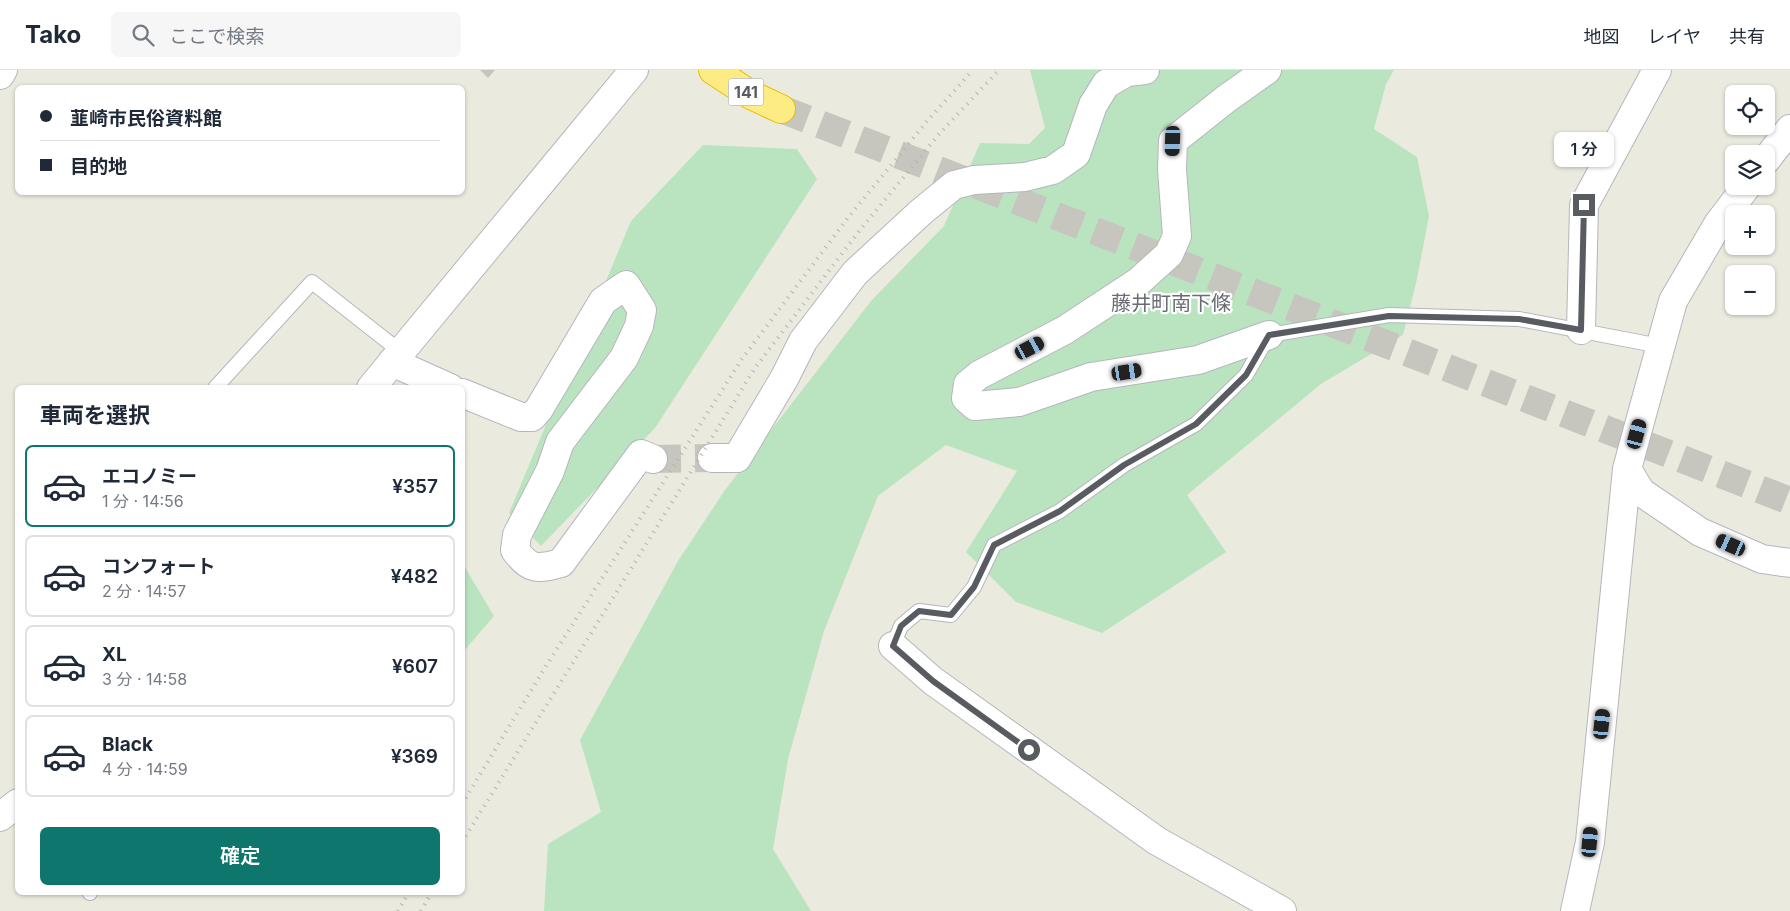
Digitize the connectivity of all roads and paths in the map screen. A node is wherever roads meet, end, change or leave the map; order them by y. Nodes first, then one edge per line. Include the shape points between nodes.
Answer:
1 (3, 70) edge
2 (634, 70) edge
3 (714, 70) edge
4 (1145, 70) edge
5 (1267, 70) edge
6 (1657, 70) edge
7 (0, 74) edge
8 (781, 109) tunnel mouth
9 (1790, 129) edge
10 (1775, 148) edge
11 (1740, 195) edge
12 (1581, 330) junction
13 (1269, 335) junction
14 (1660, 346) junction
15 (396, 357) junction
16 (217, 385) edge
17 (373, 385) edge
18 (445, 385) edge
19 (465, 394) edge
20 (712, 458) tunnel mouth
21 (653, 459) tunnel mouth
22 (1628, 470) junction
23 (1790, 563) edge
24 (893, 646) joint
25 (15, 805) edge
26 (0, 817) edge
27 (1282, 911) edge
28 (1575, 911) edge

1 - 7 street
2 - 15 street
3 - 8 highway, 141 via 750,95
4 - 20 street via 1127,72 1106,84 1093,105 1076,154 1053,170 1025,177 974,180 954,185 921,212 855,273 803,341 737,458
5 - 13 street via 1173,141 1177,236 1169,254 1138,282 1065,330 979,375 968,384 966,398 975,406 1019,402 1091,377 1198,360
6 - 12 street via 1584,205
9 - 10 street
11 - 14 street via 1718,224 1673,301
12 - 13 lane via 1519,319 1389,316
12 - 14 lane
13 - 24 lane via 1246,375 1196,424 1124,465 1060,511 994,545 974,587 951,615 919,611 901,626
14 - 22 street
15 - 16 lane via 312,282
15 - 17 street
15 - 18 street
19 - 21 street via 521,417 532,417 603,301 626,285 642,310 639,326 624,358 560,442 550,471 518,535 515,550 523,561 540,568 561,563 641,454
22 - 23 street via 1641,492 1700,532 1762,559
22 - 28 street via 1590,842
24 - 27 street via 933,681 1157,841
25 - 26 street

